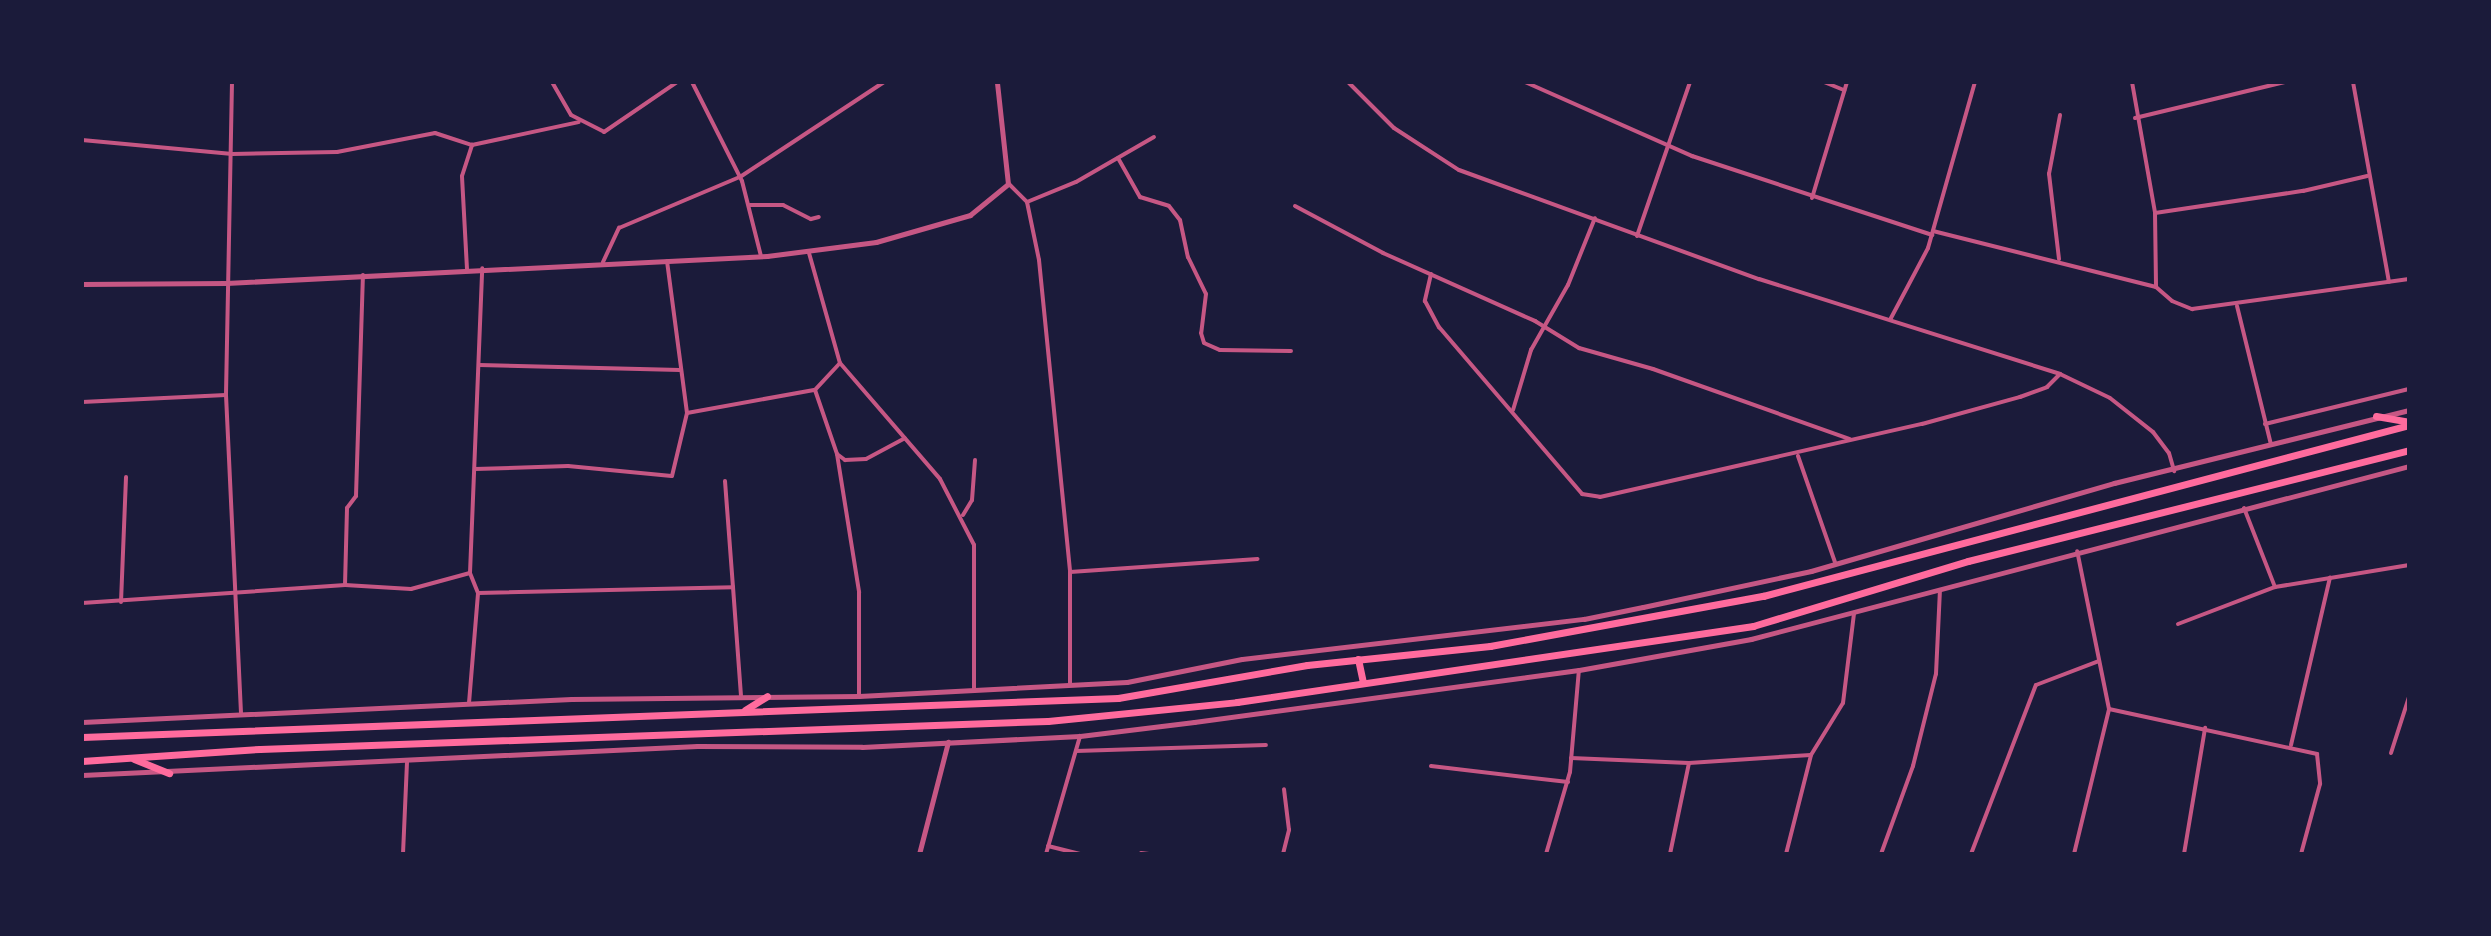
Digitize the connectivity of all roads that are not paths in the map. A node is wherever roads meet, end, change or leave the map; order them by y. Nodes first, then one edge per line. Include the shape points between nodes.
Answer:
1 (232, 82) edge
2 (552, 82) edge
3 (677, 82) edge
4 (692, 82) edge
5 (884, 82) edge
6 (997, 82) edge
7 (1348, 82) edge
8 (1525, 82) edge
9 (1690, 82) edge
10 (1824, 82) edge
11 (1847, 82) edge
12 (1975, 82) edge
13 (2132, 82) edge
14 (2285, 82) edge
15 (2353, 82) edge
16 (1844, 90) junction
17 (2060, 115) dead end
18 (2135, 118) junction
19 (579, 122) junction
20 (1154, 137) dead end
21 (82, 140) edge
22 (472, 145) junction
23 (1667, 147) junction
24 (232, 154) junction
25 (1118, 158) junction
26 (2367, 176) junction
27 (740, 177) junction
28 (1008, 184) junction
29 (1812, 198) junction
30 (1027, 202) junction
31 (750, 205) junction
32 (1295, 206) dead end
33 (2155, 213) junction
34 (819, 217) dead end
35 (1595, 218) junction
36 (1933, 233) junction
37 (1637, 236) junction
38 (809, 253) junction
39 (761, 256) junction
40 (666, 259) junction
41 (2059, 259) junction
42 (603, 262) junction
43 (482, 268) junction
44 (467, 269) junction
45 (1431, 274) junction
46 (363, 275) junction
47 (2409, 279) edge
48 (2389, 282) junction
49 (226, 283) junction
50 (82, 284) edge
51 (2156, 287) junction
52 (2237, 306) junction
53 (1891, 318) junction
54 (1545, 328) junction
55 (1291, 351) dead end
56 (840, 363) junction
57 (479, 365) junction
58 (680, 370) junction
59 (2060, 374) junction
60 (2409, 389) edge
61 (815, 390) junction
62 (226, 395) junction
63 (82, 402) edge
64 (1513, 410) junction
65 (2409, 410) edge
66 (687, 413) junction
67 (2376, 416) junction
68 (2265, 424) junction
69 (2409, 424) edge
70 (905, 438) junction
71 (1852, 440) junction
72 (2271, 444) junction
73 (2409, 450) edge
74 (837, 454) junction
75 (1798, 456) junction
76 (975, 460) dead end
77 (2409, 466) edge
78 (475, 469) junction
79 (2174, 471) junction
80 (126, 477) dead end
81 (725, 481) dead end
82 (2243, 507) junction
83 (963, 515) junction
84 (2077, 551) junction
85 (1258, 559) dead end
86 (1835, 562) junction
87 (2409, 565) edge
88 (1070, 572) junction
89 (470, 573) junction
90 (2330, 577) junction
91 (345, 585) junction
92 (733, 587) junction
93 (2275, 587) junction
94 (1940, 589) junction
95 (235, 592) junction
96 (478, 593) junction
97 (121, 602) junction
98 (82, 603) edge
99 (1854, 613) junction
100 (2178, 624) dead end
101 (1358, 659) junction
102 (2101, 661) junction
103 (1579, 670) junction
104 (1363, 682) junction
105 (1070, 687) junction
106 (974, 691) junction
107 (741, 696) junction
108 (767, 696) junction
109 (859, 696) junction
110 (2409, 697) edge
111 (469, 703) junction
112 (2109, 709) junction
113 (744, 711) junction
114 (241, 713) junction
115 (82, 722) edge
116 (2205, 728) junction
117 (1080, 736) junction
118 (82, 737) edge
119 (948, 742) junction
120 (1266, 745) dead end
121 (2291, 745) junction
122 (1076, 751) junction
123 (2391, 753) dead end
124 (1811, 755) junction
125 (132, 758) junction
126 (1571, 758) junction
127 (82, 761) edge
128 (407, 761) junction
129 (1689, 763) junction
130 (1431, 766) dead end
131 (169, 773) junction
132 (82, 775) edge
133 (1568, 782) junction
134 (1284, 789) dead end
135 (1048, 846) junction
136 (1141, 853) edge
137 (403, 854) edge
138 (919, 854) edge
139 (1046, 854) edge
140 (1081, 854) edge
141 (1149, 854) edge
142 (1283, 854) edge
143 (1546, 854) edge
144 (1670, 854) edge
145 (1786, 854) edge
146 (1881, 854) edge
147 (1971, 854) edge
148 (2074, 854) edge
149 (2184, 854) edge
150 (2301, 854) edge

1 - 24 street
2 - 19 street
3 - 19 street via 612,129 596,131
4 - 27 street
5 - 27 street
6 - 28 street
7 - 35 street via 1423,150 1459,170
8 - 23 street
9 - 23 street
10 - 16 street
11 - 16 street
12 - 36 street
13 - 18 street
14 - 18 street
15 - 26 street
16 - 29 street
17 - 41 street via 2049,174
18 - 33 street
19 - 22 street
20 - 25 street
21 - 24 street
22 - 24 street via 435,133 337,152
22 - 44 street via 462,176
23 - 29 street
23 - 37 street
24 - 49 street
25 - 30 street
25 - 55 street via 1140,197 1169,206 1180,220 1188,257 1206,294 1204,343 1220,350
26 - 33 street
26 - 48 street
27 - 31 street
27 - 42 street via 619,228
28 - 30 street
28 - 38 street via 970,215 876,242
29 - 36 street
30 - 88 street via 1049,347 1050,412
31 - 34 street via 783,205 811,219
31 - 39 street
32 - 45 street
33 - 51 street
35 - 37 street
35 - 54 street
36 - 41 street
36 - 53 street
37 - 53 street
38 - 39 street
38 - 56 street
39 - 40 street
40 - 42 street
40 - 58 street
41 - 51 street
42 - 43 street
43 - 44 street
43 - 57 street
44 - 46 street
45 - 54 street
45 - 64 street via 1424,294 1434,319
46 - 49 street
46 - 91 street via 356,496 347,508
47 - 48 street
48 - 52 street via 2305,290
49 - 50 street
49 - 62 street
51 - 52 street via 2192,309
52 - 68 street
53 - 59 street
54 - 64 street via 1531,350
54 - 71 street via 1579,348
56 - 61 street
56 - 70 street
57 - 58 street
57 - 78 street
58 - 66 street
59 - 71 street via 2047,387 2020,397
59 - 79 street via 2110,398 2153,432 2169,453
60 - 68 street
61 - 66 street
61 - 74 street
62 - 63 street
62 - 95 street
64 - 75 street via 1582,494
65 - 67 street
66 - 78 street via 684,441 669,477 568,466
67 - 69 main road
67 - 72 street
68 - 72 street
69 - 101 main road via 1763,596 1490,646
70 - 74 street via 866,459 845,460
70 - 83 street
71 - 75 street
72 - 79 street
73 - 104 main road via 1968,561 1753,626
74 - 109 street via 859,592
75 - 86 street
76 - 83 street via 972,500
77 - 82 street
78 - 89 street
79 - 86 street
80 - 97 street
81 - 92 street
82 - 84 street
82 - 93 street
83 - 106 street via 978,568
84 - 94 street
84 - 102 street
85 - 88 street
86 - 105 street via 1584,619 1242,659 1127,682
87 - 90 street
88 - 105 street
89 - 91 street via 411,589
89 - 96 street
90 - 93 street
90 - 121 street
91 - 95 street
92 - 96 street
92 - 107 street
93 - 100 street
94 - 99 street
94 - 146 street via 1936,674 1913,766
95 - 97 street
95 - 114 street
96 - 111 street
97 - 98 street
99 - 103 street via 1751,639
99 - 124 street via 1843,703
101 - 104 main road
101 - 113 main road via 1077,701
102 - 112 street
102 - 147 street via 2036,685
103 - 117 street
103 - 126 street
104 - 125 main road via 1089,718
105 - 106 street
106 - 109 street
107 - 108 street
107 - 111 street
108 - 109 street
108 - 113 main road
110 - 123 street
111 - 114 street
112 - 116 street
112 - 148 street
113 - 118 main road
114 - 115 street
116 - 121 street
116 - 149 street
117 - 119 street
117 - 122 street
119 - 128 street via 697,746
119 - 138 street
120 - 122 street
121 - 150 street via 2311,750 2321,761 2317,801
122 - 135 street
124 - 129 street
124 - 145 street
125 - 127 main road
125 - 131 main road
126 - 129 street
126 - 133 street
128 - 131 street
128 - 137 street
129 - 144 street
130 - 133 street
131 - 132 street
133 - 143 street
134 - 142 street via 1289,830
135 - 139 street
135 - 140 street
136 - 141 street

